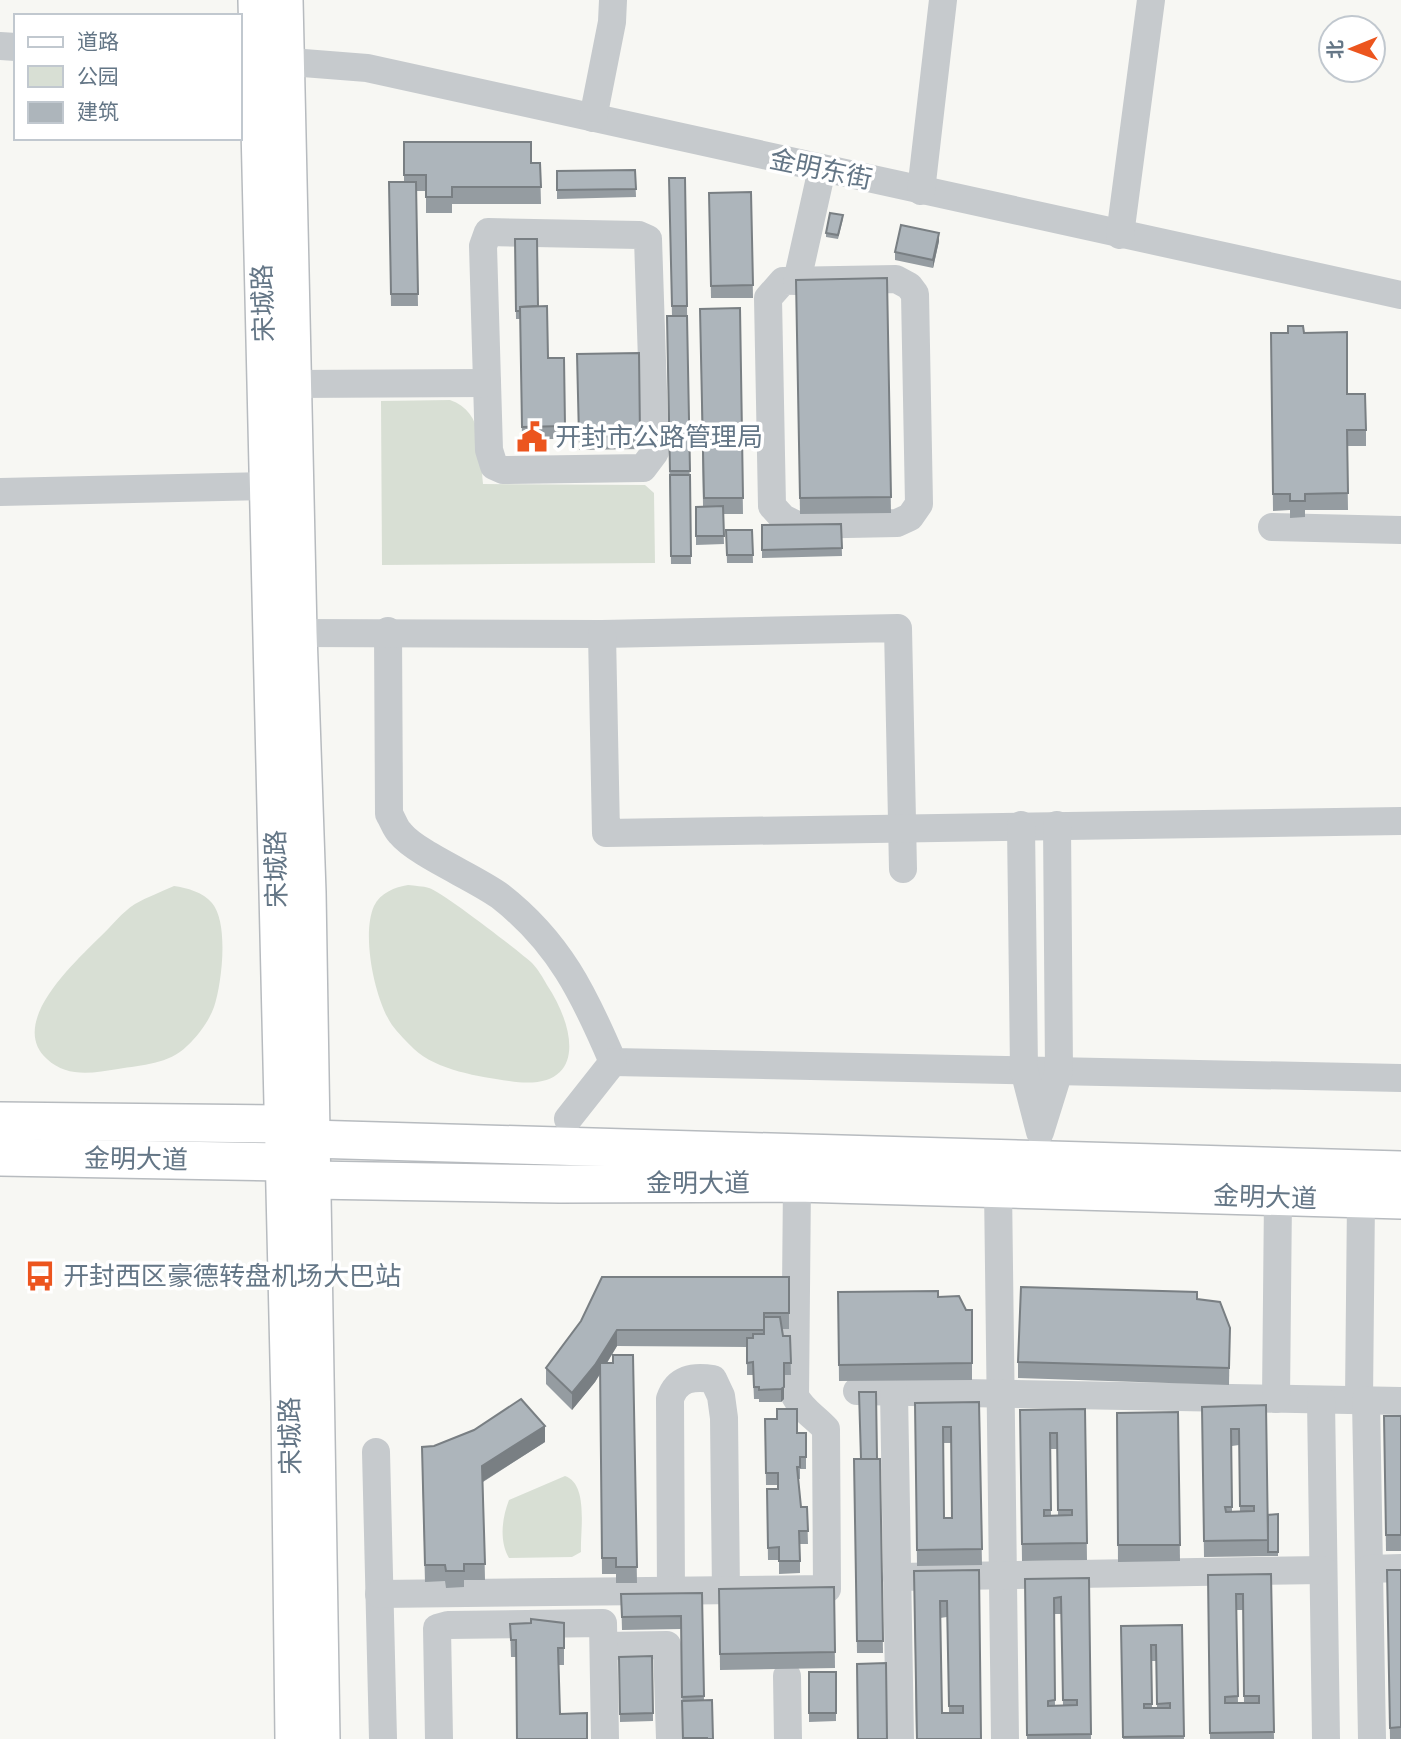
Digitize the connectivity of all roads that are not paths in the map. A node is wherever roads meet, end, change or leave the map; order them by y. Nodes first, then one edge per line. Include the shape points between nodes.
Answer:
1 (257, 0) edge
2 (284, 0) edge
3 (613, 0) edge
4 (943, 0) edge
5 (1151, 0) edge
6 (261, 59) edge
7 (593, 118) junction
8 (822, 169) junction
9 (921, 191) junction
10 (1120, 235) junction
11 (797, 281) junction
12 (1401, 295) edge
13 (487, 383) junction
14 (292, 384) junction
15 (269, 486) junction
16 (0, 492) edge
17 (1272, 527) dead end
18 (1401, 530) edge
19 (388, 631) junction
20 (298, 633) junction
21 (602, 634) junction
22 (1401, 821) edge
23 (1021, 825) junction
24 (1057, 825) junction
25 (902, 827) junction
26 (902, 869) dead end
27 (613, 1062) junction
28 (1024, 1070) junction
29 (1059, 1071) junction
30 (1401, 1078) edge
31 (568, 1119) dead end
32 (0, 1121) edge
33 (296, 1131) junction
34 (1039, 1147) junction
35 (0, 1157) edge
36 (1401, 1170) edge
37 (297, 1171) junction
38 (797, 1183) junction
39 (998, 1188) junction
40 (1278, 1197) junction
41 (1361, 1199) junction
42 (1401, 1200) edge
43 (857, 1391) edge
44 (894, 1392) junction
45 (998, 1394) junction
46 (1276, 1399) junction
47 (1321, 1399) junction
48 (1363, 1400) junction
49 (1401, 1401) edge
50 (376, 1452) dead end
51 (1401, 1568) edge
52 (1369, 1569) junction
53 (1323, 1570) junction
54 (1002, 1575) junction
55 (897, 1577) junction
56 (726, 1592) junction
57 (671, 1593) junction
58 (379, 1594) junction
59 (604, 1646) junction
60 (787, 1676) dead end
61 (294, 1739) edge
62 (321, 1739) edge
63 (383, 1739) edge
64 (439, 1739) edge
65 (604, 1739) edge
66 (670, 1739) edge
67 (788, 1739) edge
68 (900, 1739) edge
69 (1004, 1739) edge
70 (1326, 1739) edge
71 (1372, 1739) edge

1 - 6 main road, 宋城路
2 - 6 main road, 宋城路
3 - 7 street
4 - 9 street
5 - 10 street
6 - 7 street, 金明东街 via 367,68
6 - 14 main road, 宋城路
6 - 15 main road, 宋城路
7 - 8 street, 金明东街
8 - 9 street, 金明东街
8 - 11 street
9 - 10 street, 金明东街
10 - 12 street, 金明东街
11 - 11 street via 896,279 915,294 919,504 910,517 897,523 797,525 772,506 768,298 783,281
13 - 13 street via 483,246 488,232 639,235 648,239 655,452 643,468 503,470 494,466 489,450
13 - 14 street
14 - 20 main road, 宋城路
15 - 16 street
15 - 33 main road, 宋城路
17 - 18 street
19 - 20 street
19 - 21 street
19 - 27 street via 389,814 399,833 414,845 498,895 537,928 567,965
20 - 33 main road, 宋城路 via 307,906
21 - 25 street via 606,833
21 - 25 street via 898,628
22 - 24 street
23 - 24 street
23 - 25 street
23 - 28 street
24 - 29 street
25 - 26 street
27 - 28 street
27 - 31 street
28 - 29 street
28 - 34 street
29 - 30 street
29 - 34 street
32 - 33 main road, 金明大道
33 - 34 main road, 金明大道
33 - 37 main road, 宋城路
34 - 36 main road, 金明大道
35 - 37 main road, 金明大道
37 - 38 main road, 金明大道 via 560,1184
37 - 61 main road, 宋城路 via 290,1402
37 - 62 main road, 宋城路
38 - 39 main road, 金明大道
38 - 56 street via 795,1396 801,1408 826,1429 827,1589
39 - 40 main road, 金明大道
39 - 45 street
40 - 41 main road, 金明大道
40 - 46 street
41 - 42 main road, 金明大道
41 - 48 street
43 - 44 street
44 - 45 street
44 - 55 street
45 - 46 street
45 - 54 street
46 - 47 street
47 - 48 street
47 - 53 street
48 - 49 street
48 - 52 street
50 - 58 street
51 - 52 street
52 - 71 street
53 - 54 street
53 - 70 street
54 - 55 street
54 - 69 street
55 - 68 street
56 - 57 street
56 - 57 street via 721,1396 713,1380 690,1378 677,1383 670,1399
57 - 58 street
58 - 63 street
59 - 64 street via 603,1623 437,1628
59 - 65 street
59 - 66 street via 667,1645
60 - 67 street

